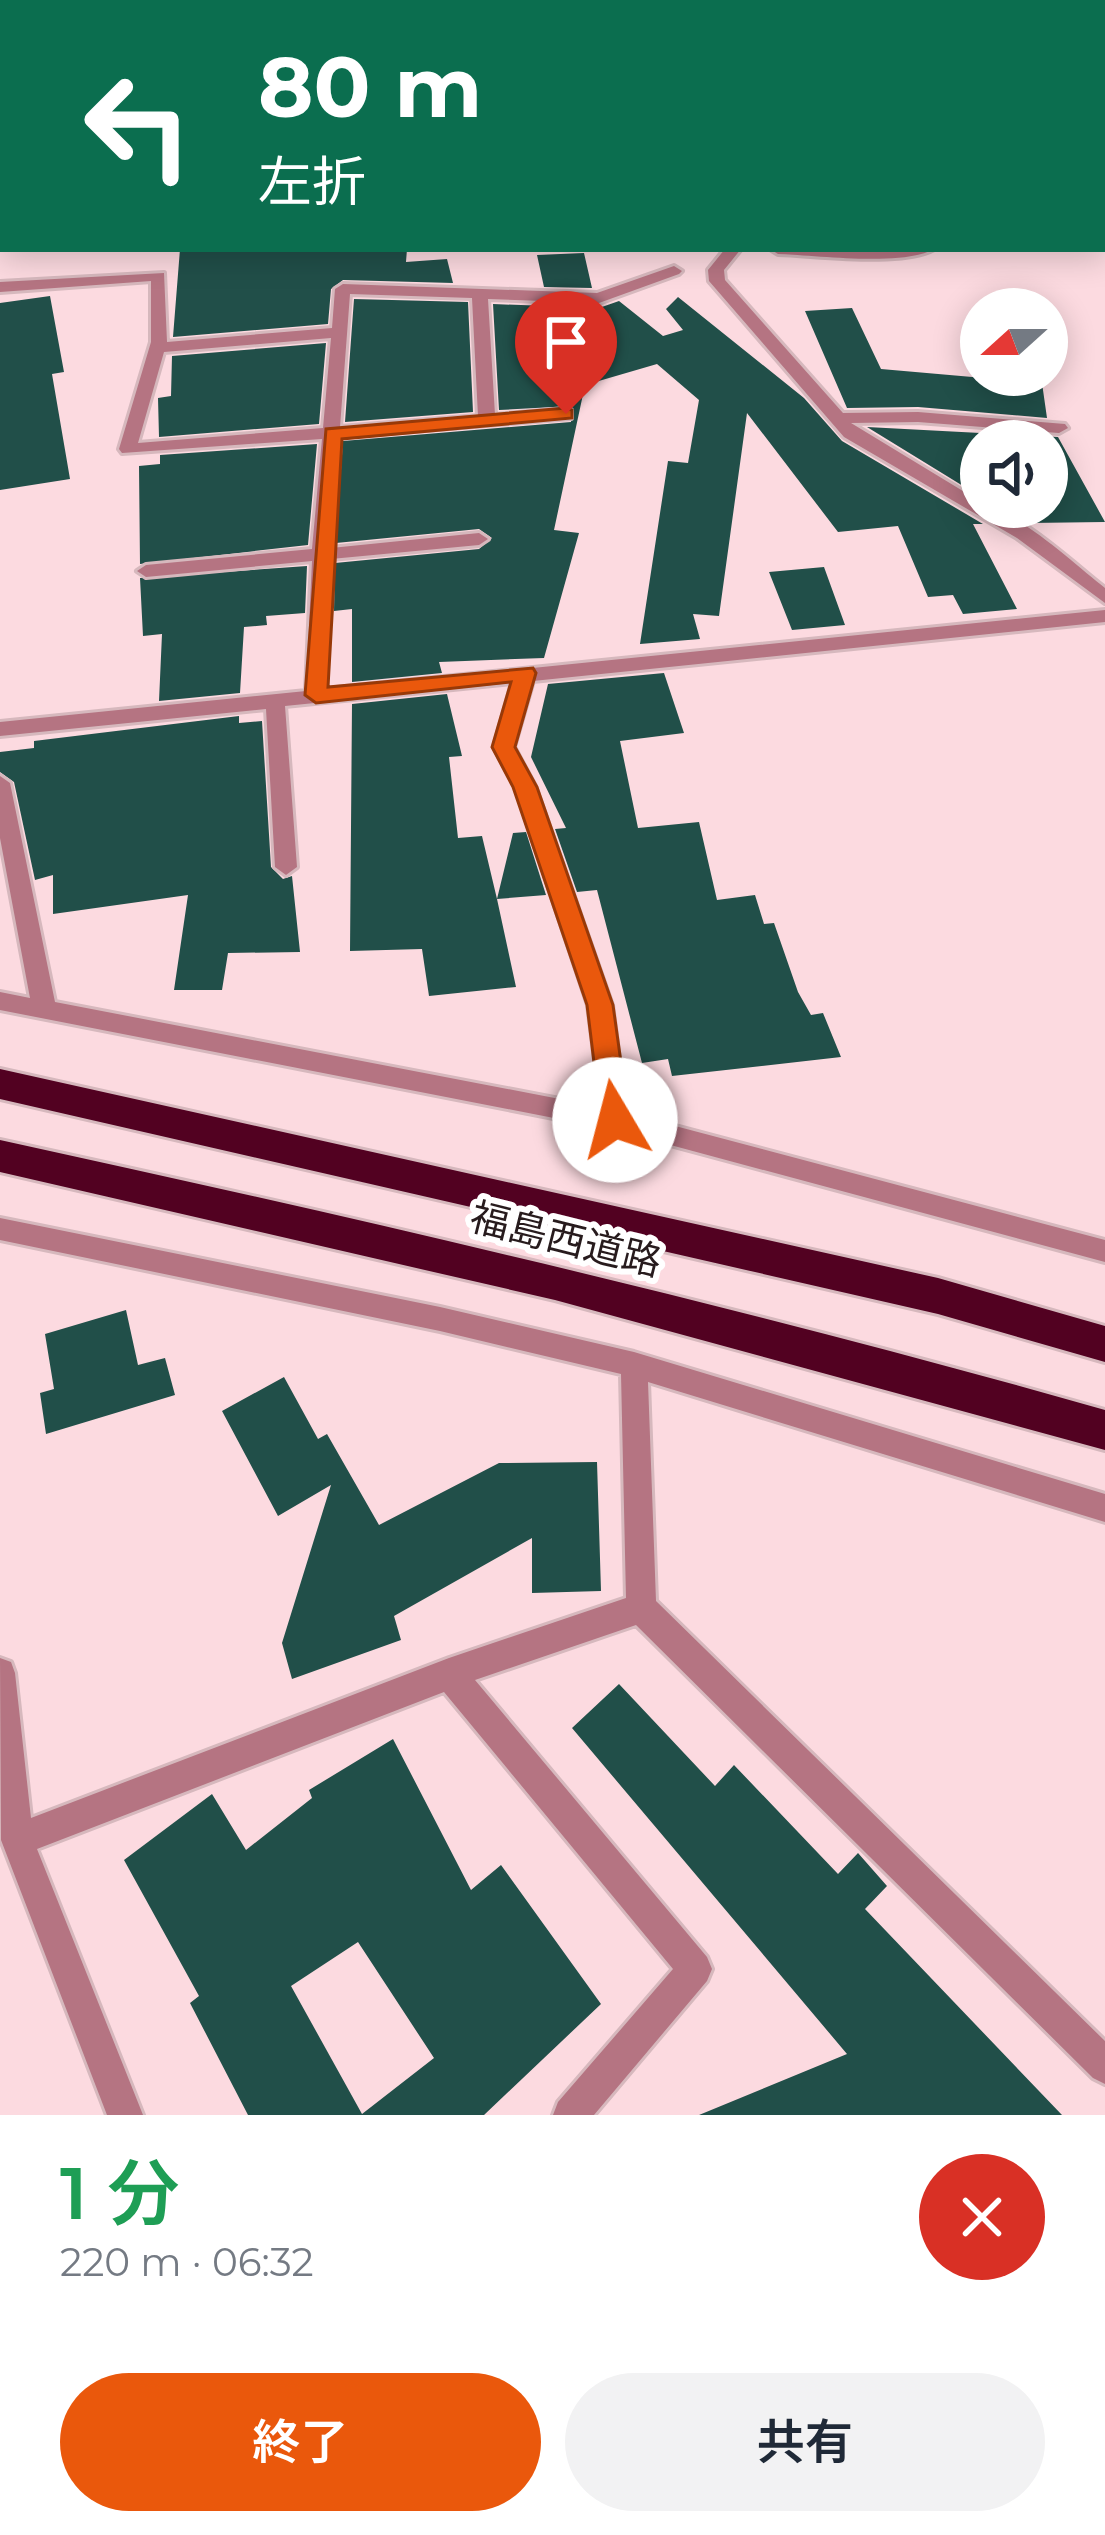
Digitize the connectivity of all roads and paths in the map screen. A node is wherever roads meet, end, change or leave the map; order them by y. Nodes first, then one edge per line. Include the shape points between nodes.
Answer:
1 (730, 252) edge
2 (837, 252) edge
3 (896, 252) edge
4 (674, 272) dead end
5 (0, 287) edge
6 (479, 294) junction
7 (340, 332) junction
8 (157, 348) junction
9 (566, 414) dead end
10 (838, 418) junction
11 (960, 420) edge
12 (488, 421) junction
13 (332, 434) junction
14 (478, 539) dead end
15 (322, 556) junction
16 (146, 571) dead end
17 (1105, 597) edge
18 (1105, 616) edge
19 (525, 673) junction
20 (316, 695) junction
21 (275, 700) junction
22 (0, 729) edge
23 (0, 783) edge
24 (286, 867) dead end
25 (0, 1001) edge
26 (44, 1008) junction
27 (0, 1084) edge
28 (615, 1120) junction
29 (0, 1156) edge
30 (0, 1229) edge
31 (1105, 1251) edge
32 (1105, 1344) edge
33 (634, 1365) junction
34 (1105, 1430) edge
35 (1105, 1508) edge
36 (641, 1608) junction
37 (0, 1673) edge
38 (449, 1673) junction
39 (16, 1840) junction
40 (1105, 2066) edge
41 (125, 2115) edge
42 (571, 2115) edge

1 - 10 street via 717,281
2 - 3 street
4 - 6 street via 599,298
5 - 8 street via 159,277
6 - 7 street via 344,289
6 - 12 street
7 - 8 street
7 - 13 street
8 - 13 street via 128,448
9 - 12 street
10 - 11 street
10 - 17 street via 850,433 1023,534
12 - 13 street
13 - 15 street
14 - 15 street
15 - 16 street
15 - 20 street
18 - 19 street
19 - 20 street
19 - 28 street via 504,747 600,1005
20 - 21 street
21 - 22 street
21 - 24 street
23 - 26 street
25 - 26 street
26 - 28 street
27 - 32 highway, 福島西道路 via 915,1290
28 - 31 street
29 - 34 highway, 福島西道路 via 500,1269 904,1370
30 - 33 street
33 - 35 street
33 - 36 street
36 - 38 street
36 - 40 street
37 - 39 street
38 - 39 street
38 - 42 street via 695,1969
39 - 41 street

